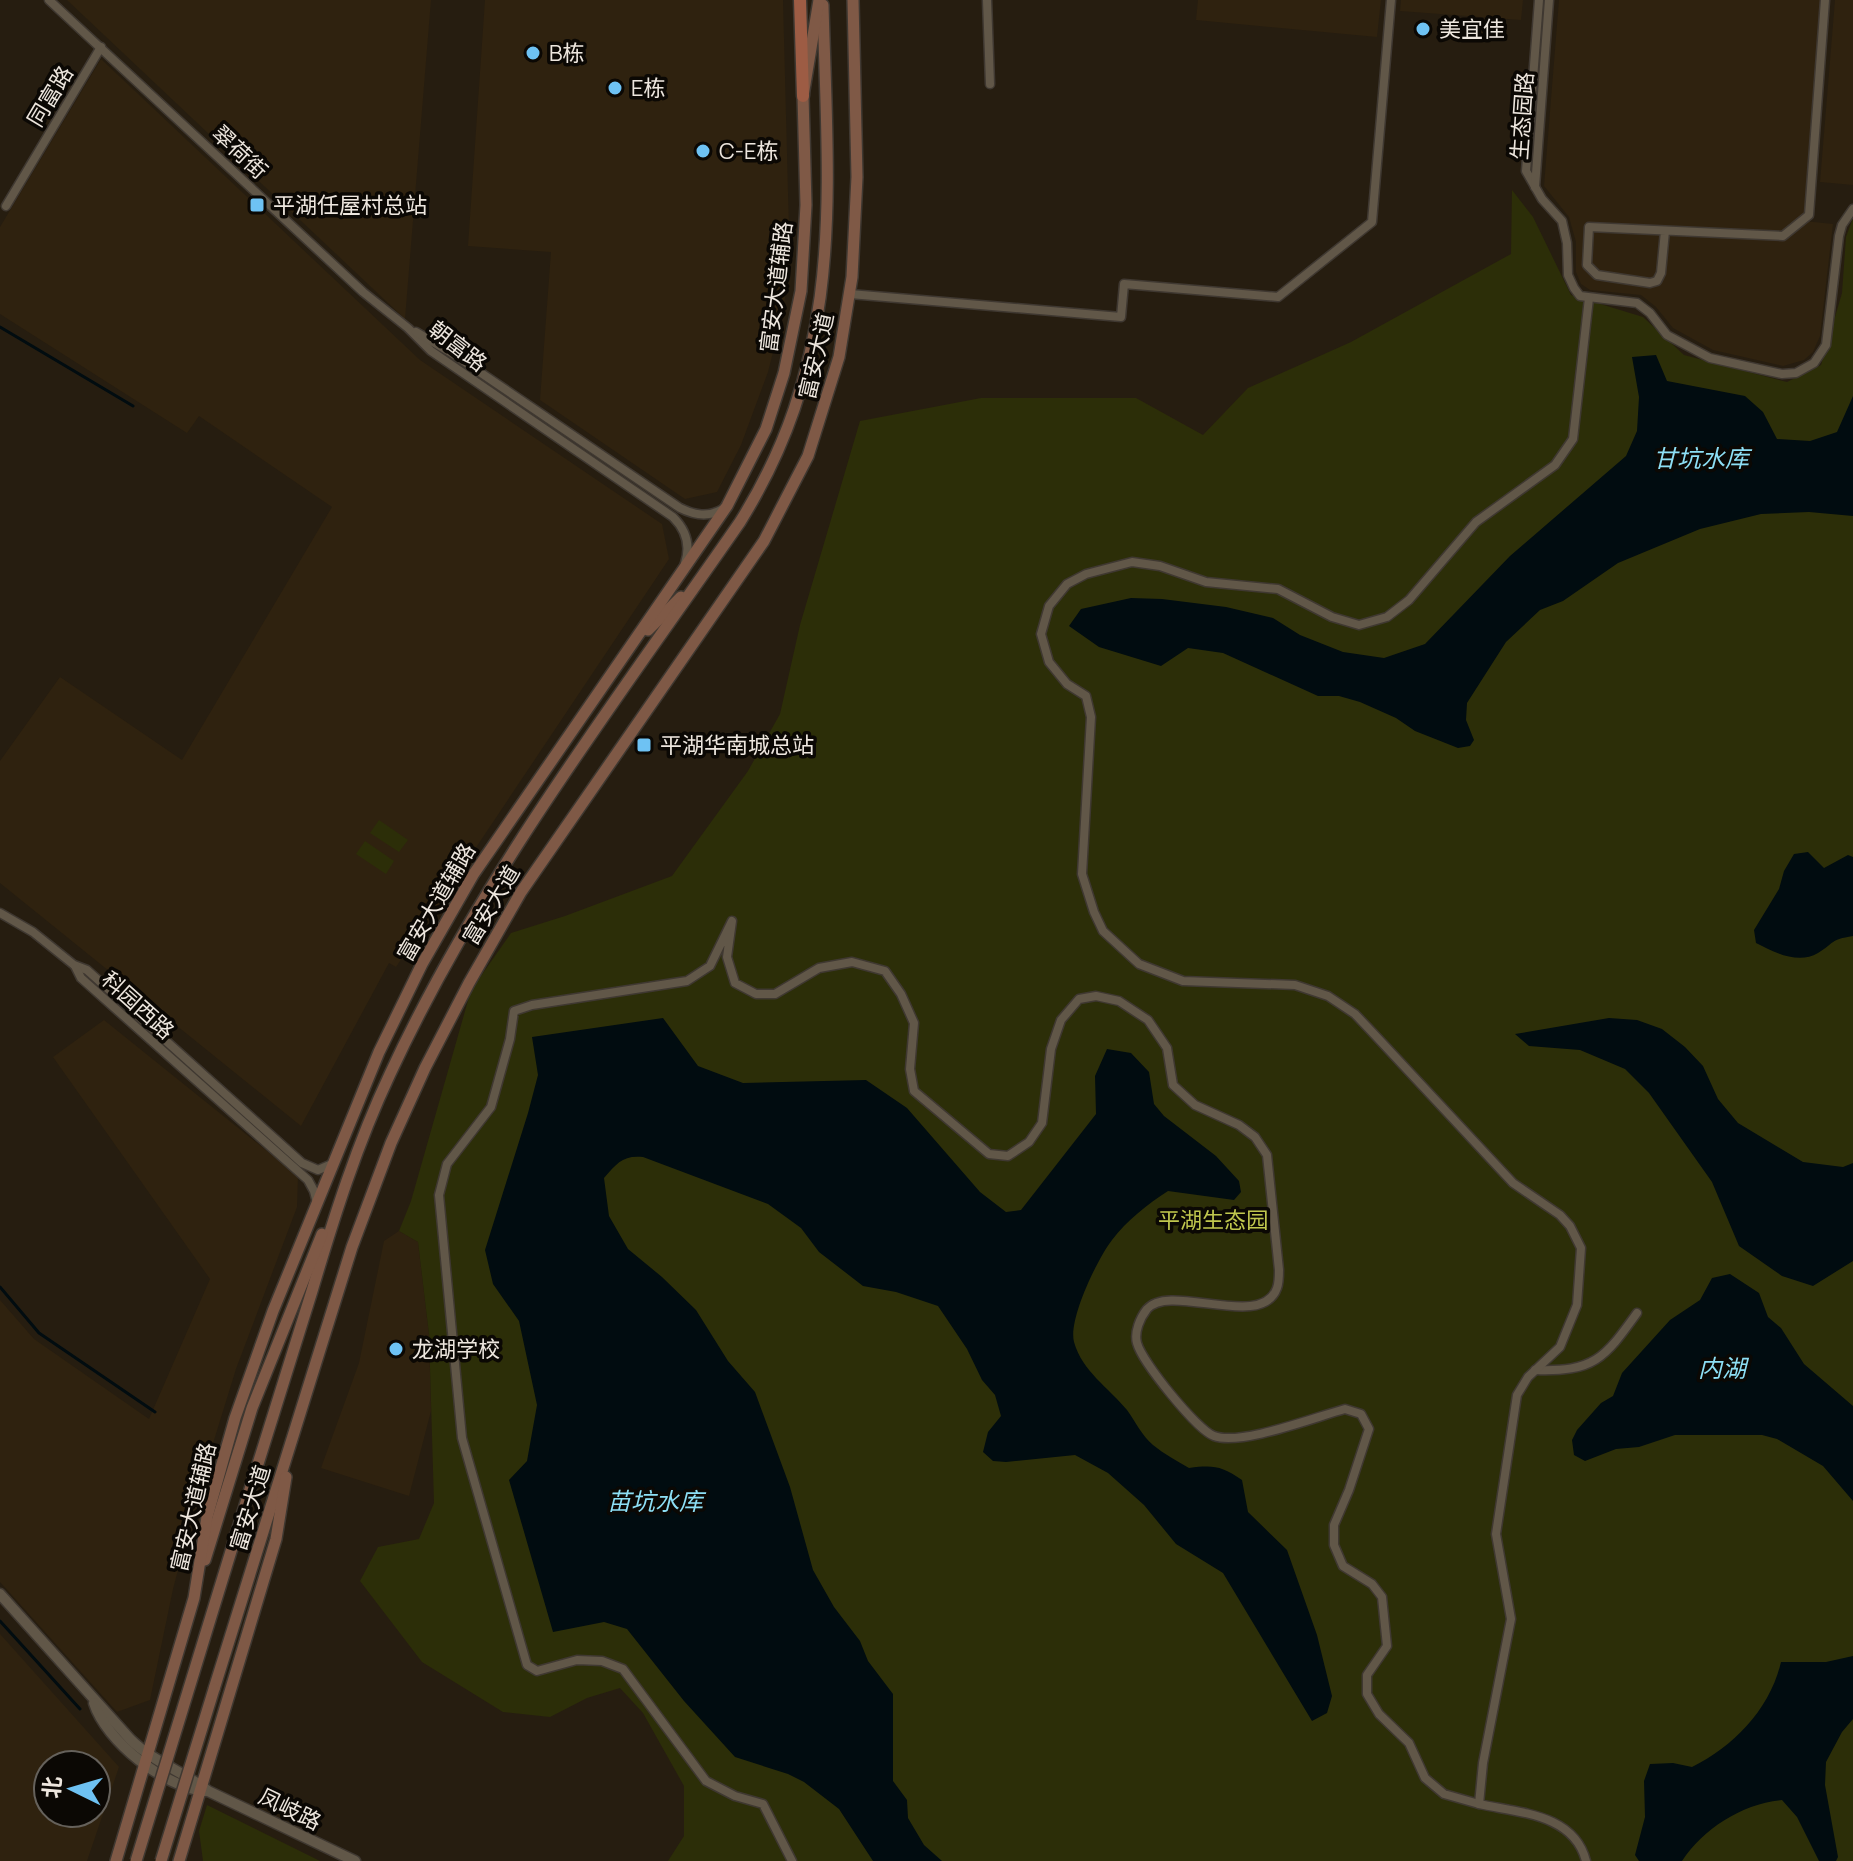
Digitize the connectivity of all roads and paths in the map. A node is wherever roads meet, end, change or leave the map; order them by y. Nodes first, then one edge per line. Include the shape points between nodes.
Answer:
1 (49, 0) edge
2 (800, 0) edge
3 (821, 0) edge
4 (853, 0) edge
5 (987, 0) edge
6 (1391, 0) edge
7 (1539, 0) edge
8 (1549, 0) edge
9 (1825, 0) edge
10 (101, 47) junction
11 (990, 84) dead end
12 (803, 96) junction
13 (1535, 188) junction
14 (6, 206) dead end
15 (1853, 209) edge
16 (1665, 231) junction
17 (850, 294) junction
18 (1589, 298) junction
19 (408, 328) junction
20 (727, 506) junction
21 (684, 568) junction
22 (704, 574) junction
23 (627, 651) junction
24 (0, 913) edge
25 (74, 965) junction
26 (358, 1149) junction
27 (333, 1164) junction
28 (317, 1203) junction
29 (1637, 1313) dead end
30 (1535, 1370) junction
31 (290, 1444) junction
32 (0, 1594) edge
33 (194, 1598) junction
34 (145, 1759) junction
35 (136, 1787) junction
36 (204, 1790) junction
37 (1479, 1804) junction
38 (109, 1861) edge
39 (116, 1861) edge
40 (136, 1861) edge
41 (161, 1861) edge
42 (179, 1861) edge
43 (355, 1861) edge
44 (792, 1861) edge
45 (1586, 1861) edge

1 - 10 street, 翠荷街
2 - 12 main road
3 - 12 main road, 富安大道辅路
3 - 22 main road, 富安大道 via 828,195 816,331 791,422 769,472
4 - 17 main road, 富安大道 via 857,177
5 - 11 street
6 - 17 street via 1372,222 1278,297 1124,284 1121,317
7 - 13 street, 生态园路 via 1526,171
8 - 13 street, 生态园路
9 - 16 street via 1809,215 1783,236
10 - 14 street, 同富路
10 - 19 street, 翠荷街
12 - 20 main road, 富安大道辅路 via 806,234 797,317 766,429
13 - 18 street via 1562,221 1568,275 1580,296
15 - 18 street via 1839,236 1826,345 1802,371 1782,374 1710,358 1667,335 1637,303
16 - 16 street via 1589,227 1587,265 1597,275 1657,281
17 - 31 main road, 富安大道 via 825,409 777,521 521,892 425,1068 364,1211
18 - 30 street via 1573,439 1555,465 1476,522 1409,600 1387,617 1359,625 1278,589 1206,582 1132,562 1067,584 1049,606 1041,634 1049,662 1067,684 1086,696 1091,717 1082,874 1103,931 1139,964 1183,981 1295,985 1328,996 1355,1014 1513,1183 1560,1215 1581,1248 1577,1305 1560,1347
19 - 20 street, 朝富路 via 680,508 706,515
19 - 21 street, 朝富路 via 444,361 673,517 688,543
20 - 21 main road, 富安大道辅路
21 - 23 main road, 富安大道辅路
22 - 23 main road
22 - 26 main road, 富安大道 via 478,906 407,1038
23 - 27 main road, 富安大道辅路 via 450,914 394,1020
24 - 25 street
25 - 27 street, 科园西路 via 87,970 302,1163 318,1170
25 - 28 street, 科园西路 via 81,978 308,1180
26 - 33 main road via 252,1408
26 - 40 main road, 富安大道, bridge
27 - 28 main road, 富安大道辅路
28 - 33 main road, 富安大道辅路 via 235,1418 207,1517
29 - 30 street via 1600,1359 1560,1371
30 - 37 street via 1517,1395 1496,1534 1511,1619
31 - 36 main road via 276,1539
31 - 41 main road, 富安大道, bridge
32 - 34 street, 凤岐路
33 - 34 main road, 富安大道辅路
34 - 35 main road, 富安大道辅路
34 - 36 street, 凤岐路
35 - 38 main road
35 - 39 main road, 富安大道辅路
36 - 42 main road
36 - 43 street, 凤岐路
37 - 44 street via 1444,1794 1425,1778 1409,1743 1367,1694 1367,1675 1387,1646 1382,1597 1343,1566 1334,1545 1334,1525 1369,1429 1361,1414 1345,1409 1241,1439 1214,1436 1181,1407 1137,1343 1138,1322 1149,1306 1164,1300 1246,1307 1269,1300 1277,1288 1267,1155 1255,1137 1195,1105 1173,1085 1167,1048 1148,1020 1119,1001 1096,996 1079,999 1061,1020 1051,1049 1042,1123 1029,1142 1008,1156 989,1154 914,1091 914,1023 885,971 852,962 819,968 775,994 756,994 735,983 727,957 732,921 710,966 687,981 514,1011 491,1107 447,1164 439,1195 462,1438 527,1665 537,1671 577,1660 602,1661 623,1669 706,1781 763,1804
37 - 45 street via 1558,1823 1579,1841

